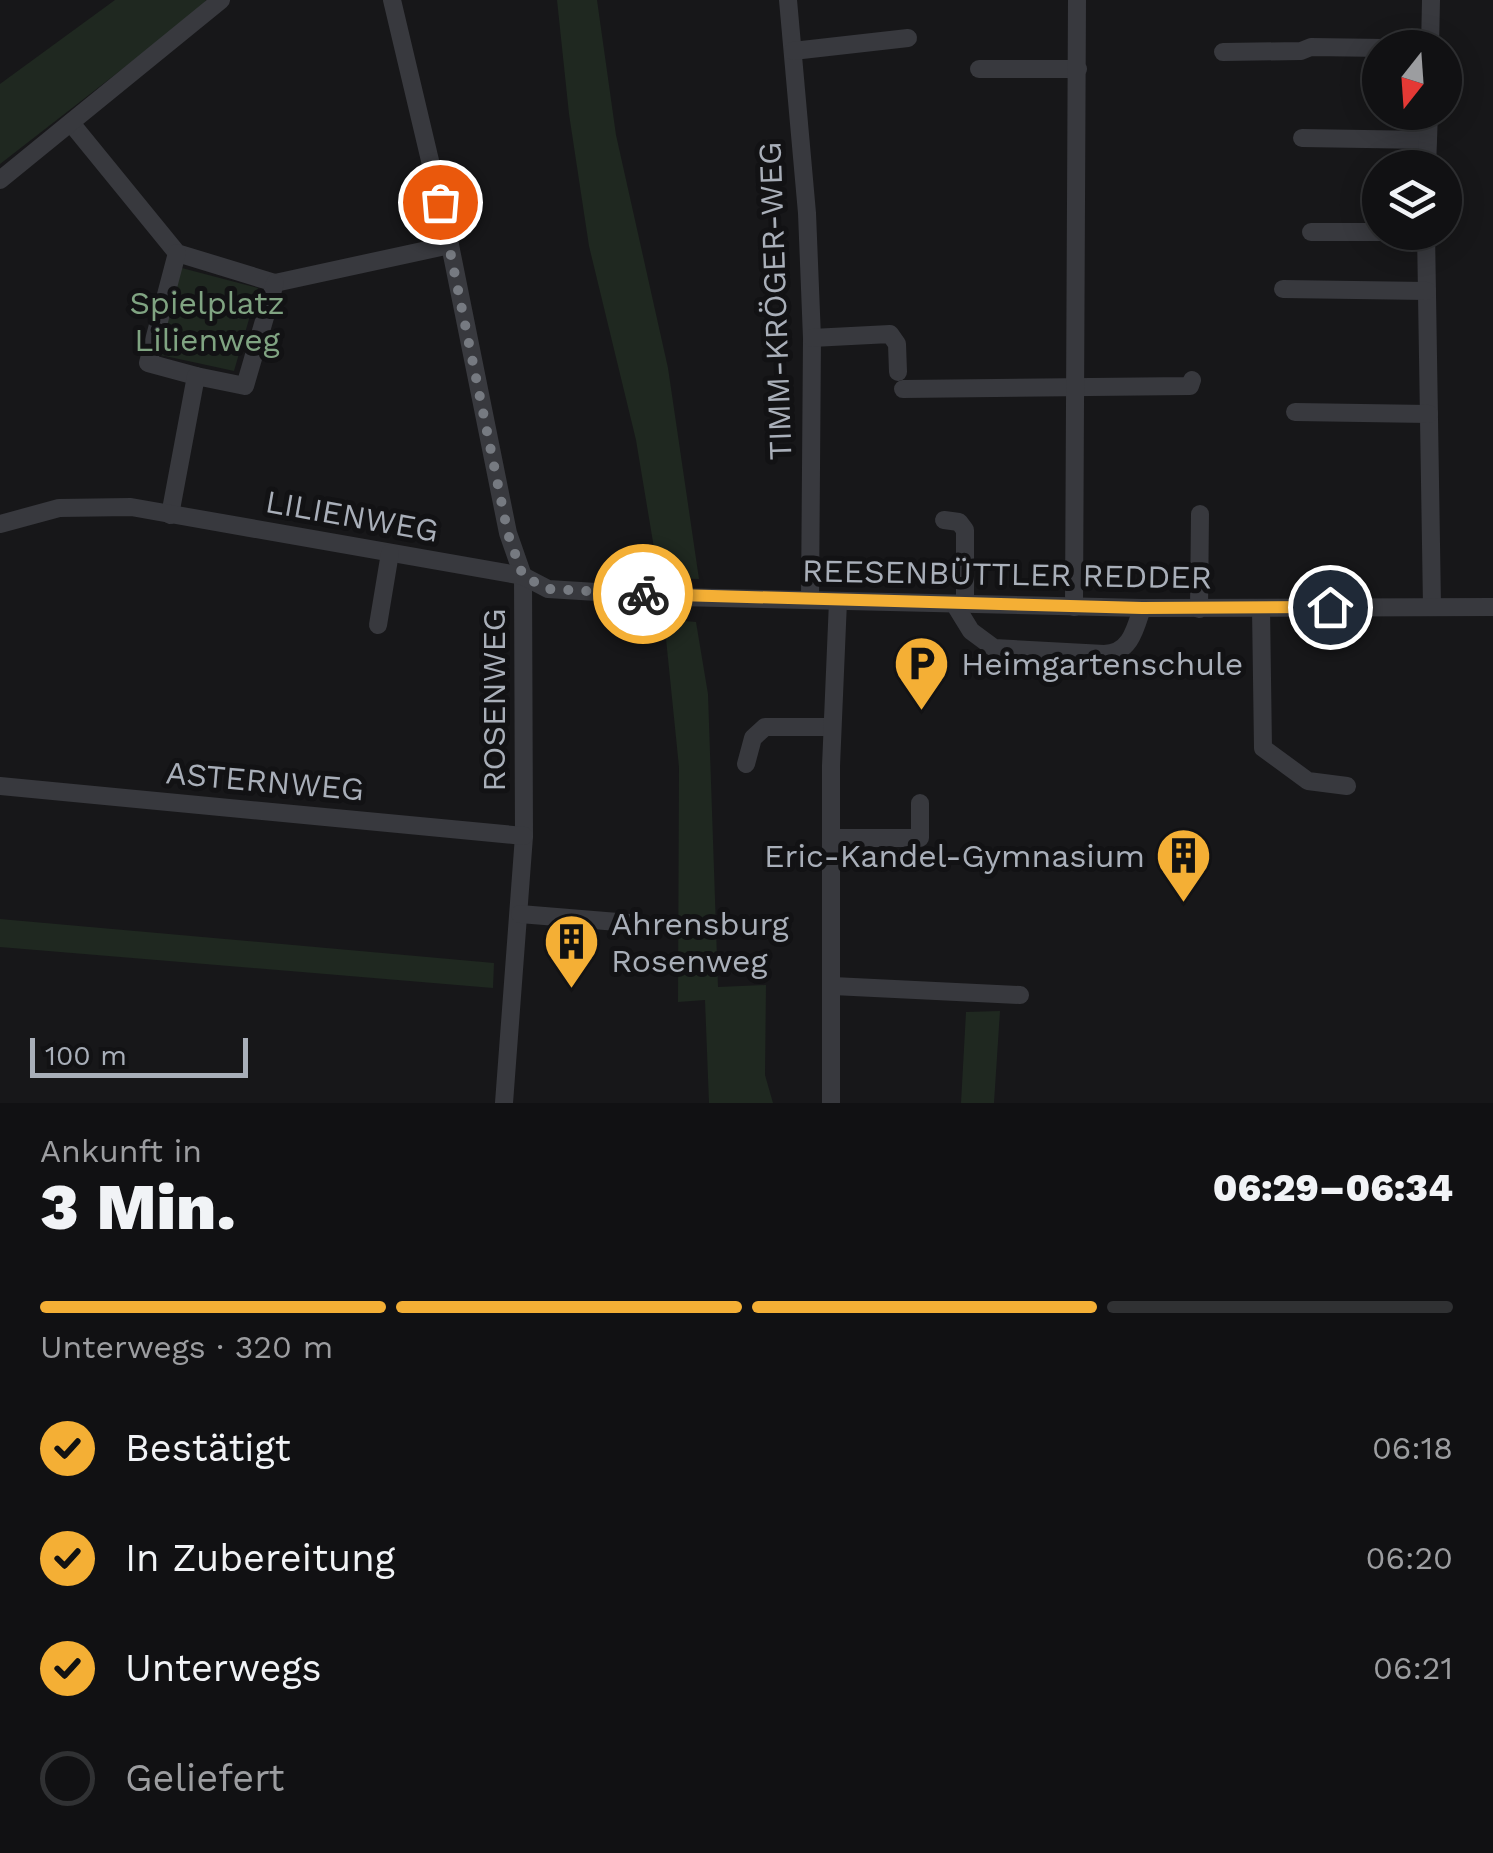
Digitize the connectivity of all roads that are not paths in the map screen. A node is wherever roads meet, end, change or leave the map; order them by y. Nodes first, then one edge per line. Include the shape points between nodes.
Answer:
1 (222, 0) edge
2 (392, 0) edge
3 (788, 0) edge
4 (1077, 0) edge
5 (1431, 0) edge
6 (1430, 30) edge
7 (908, 38) dead end
8 (1362, 47) edge
9 (792, 51) junction
10 (1223, 52) dead end
11 (979, 69) dead end
12 (1078, 69) junction
13 (71, 123) junction
14 (1428, 130) edge
15 (1302, 138) dead end
16 (1428, 140) junction
17 (1428, 150) edge
18 (0, 180) edge
19 (1311, 232) dead end
20 (1362, 232) edge
21 (450, 245) junction
22 (1426, 250) edge
23 (177, 253) junction
24 (274, 283) junction
25 (1283, 289) dead end
26 (1426, 290) junction
27 (812, 338) junction
28 (196, 376) junction
29 (1192, 380) dead end
30 (1076, 390) junction
31 (1296, 412) dead end
32 (1429, 414) junction
33 (1196, 514) dead end
34 (170, 515) junction
35 (944, 520) dead end
36 (0, 524) edge
37 (390, 553) junction
38 (523, 576) junction
39 (810, 600) junction
40 (838, 601) junction
41 (960, 605) junction
42 (1074, 606) junction
43 (1432, 606) junction
44 (1493, 607) edge
45 (1142, 608) junction
46 (1194, 608) junction
47 (1261, 608) junction
48 (378, 624) dead end
49 (832, 727) junction
50 (746, 764) dead end
51 (0, 786) edge
52 (1347, 786) dead end
53 (920, 803) dead end
54 (524, 836) junction
55 (832, 838) junction
56 (520, 914) junction
57 (630, 923) dead end
58 (834, 986) junction
59 (1020, 995) dead end
60 (504, 1103) edge
61 (831, 1103) edge

1 - 13 street
2 - 21 street, ROSENWEG
3 - 9 street, TIMM-KRÖGER-WEG
4 - 12 street
5 - 6 street
7 - 9 street
8 - 10 street
9 - 27 street, TIMM-KRÖGER-WEG
11 - 12 street
12 - 30 street
13 - 18 street
13 - 23 street
14 - 16 street
15 - 16 street
16 - 17 street
19 - 20 street
21 - 24 street
21 - 38 street, ROSENWEG via 508,534
22 - 26 street
23 - 24 street
23 - 28 street via 148,363
24 - 28 street via 245,386
25 - 26 street
26 - 32 street
27 - 30 street via 890,334 901,380
27 - 39 street, TIMM-KRÖGER-WEG
28 - 34 street
29 - 30 street via 1190,386
30 - 42 street
31 - 32 street
32 - 43 street
33 - 46 street
34 - 36 street, LILIENWEG via 77,506
34 - 37 street, LILIENWEG
35 - 41 street via 965,530
37 - 38 street, LILIENWEG
37 - 48 street
38 - 39 street, REESENBÜTTLER REDDER via 548,589
38 - 54 street, ROSENWEG
39 - 40 street, REESENBÜTTLER REDDER
40 - 41 street, REESENBÜTTLER REDDER
40 - 49 street
41 - 42 street, REESENBÜTTLER REDDER
41 - 45 street via 971,631 994,648 1104,654 1125,647
42 - 45 street, REESENBÜTTLER REDDER
43 - 44 street, REESENBÜTTLER REDDER
43 - 47 street, REESENBÜTTLER REDDER
45 - 46 street, REESENBÜTTLER REDDER
46 - 47 street, REESENBÜTTLER REDDER
47 - 52 street via 1262,748 1308,781
49 - 50 street via 765,727
49 - 55 street
51 - 54 street, ASTERNWEG
53 - 55 street via 920,838
54 - 56 street, ROSENWEG
55 - 58 street
56 - 57 street
56 - 60 street, ROSENWEG
58 - 59 street
58 - 61 street

